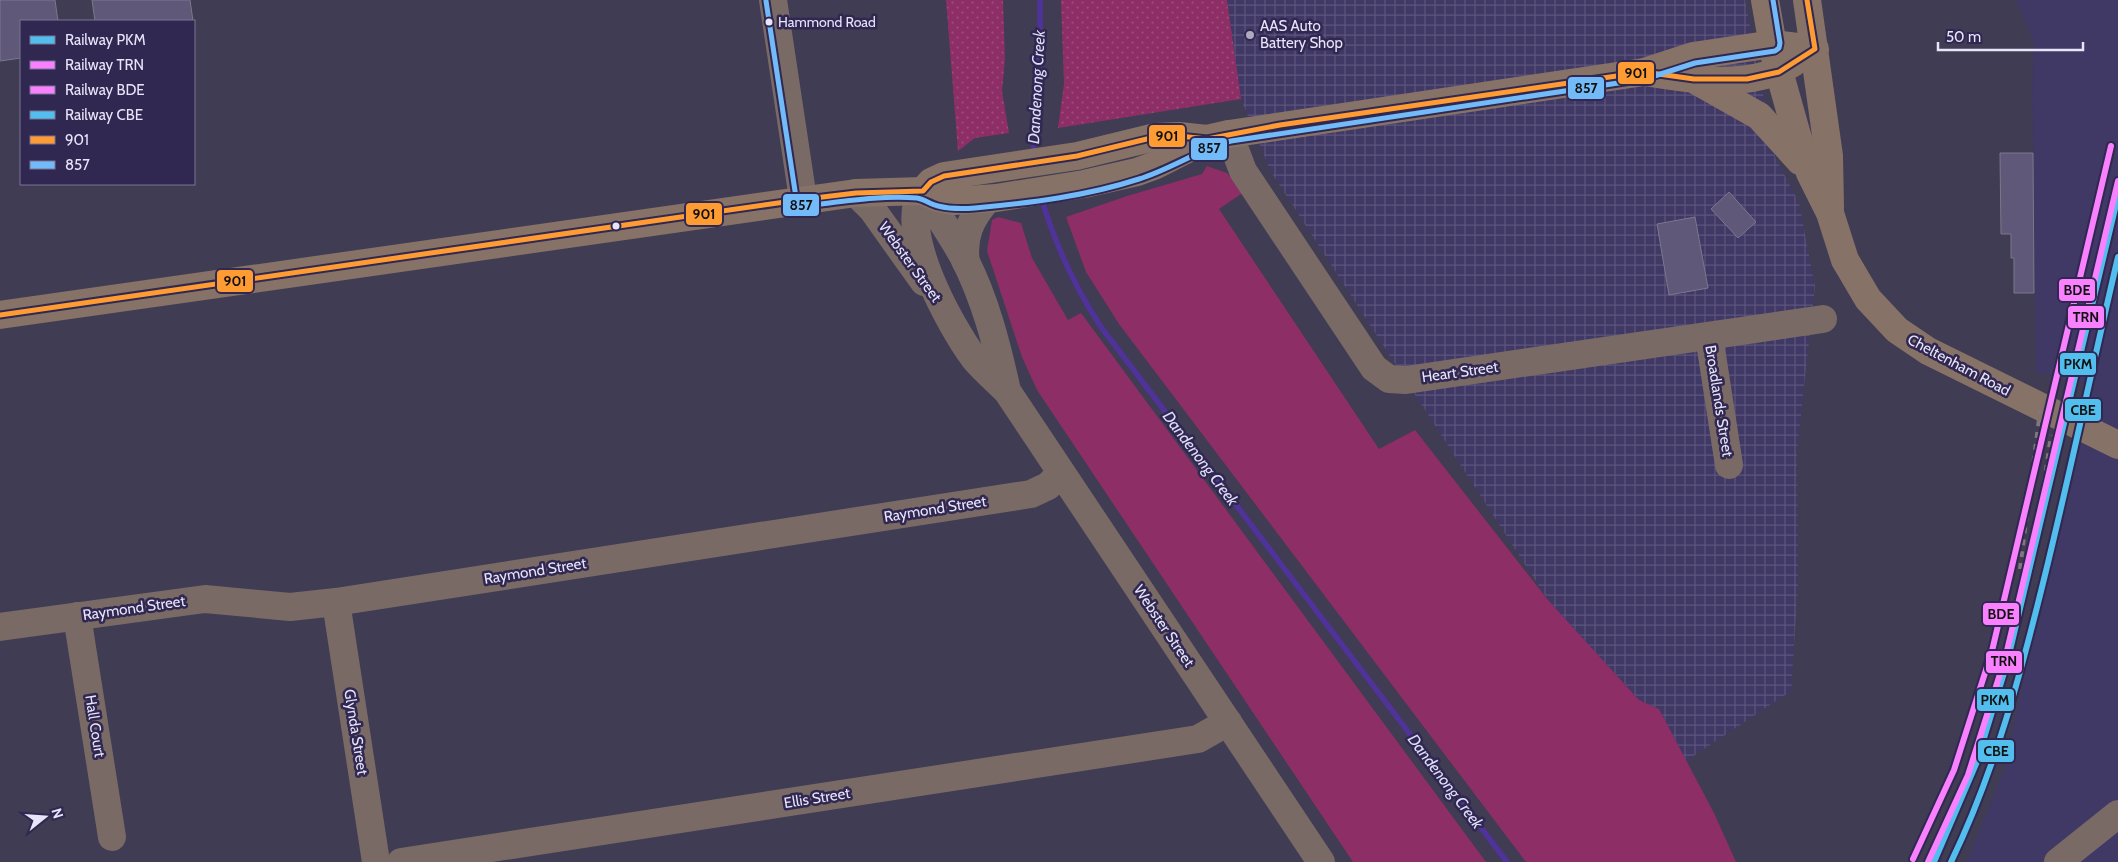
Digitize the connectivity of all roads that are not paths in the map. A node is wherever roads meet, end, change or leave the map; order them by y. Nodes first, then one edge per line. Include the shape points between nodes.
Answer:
1 (773, 0) edge
2 (1765, 0) edge
3 (1807, 0) edge
4 (1773, 44) junction
5 (1815, 49) junction
6 (1644, 72) junction
7 (1779, 72) junction
8 (1694, 80) junction
9 (1218, 136) junction
10 (1810, 173) junction
11 (922, 191) junction
12 (856, 193) junction
13 (992, 198) junction
14 (803, 199) junction
15 (1830, 213) junction
16 (966, 262) junction
17 (944, 309) junction
18 (0, 314) edge
19 (1823, 319) dead end
20 (1709, 336) junction
21 (1007, 391) junction
22 (2118, 446) edge
23 (1729, 465) dead end
24 (1061, 473) junction
25 (336, 602) junction
26 (77, 616) junction
27 (0, 627) edge
28 (1228, 722) junction
29 (2118, 814) edge
30 (112, 837) dead end
31 (376, 862) edge
32 (401, 862) edge
33 (1321, 862) edge
34 (2058, 862) edge

1 - 14 street
2 - 4 main road, Cheltenham Road
3 - 5 main road, Cheltenham Road
4 - 5 main road
4 - 6 main road via 1693,56
4 - 7 main road, Cheltenham Road
5 - 7 main road
5 - 15 main road, Cheltenham Road via 1829,156
6 - 8 main road
6 - 9 main road
7 - 8 main road via 1733,79
7 - 10 main road, Cheltenham Road
8 - 10 main road via 1764,120
9 - 11 main road via 1155,137 1077,156 944,176
9 - 13 main road via 1156,165 1122,176
9 - 20 street, Heart Street via 1374,368 1390,378 1406,380
10 - 15 main road, Cheltenham Road
11 - 12 main road
11 - 13 main road via 950,201
11 - 16 street, Webster Street
11 - 17 street, Webster Street via 916,206 920,248
12 - 14 main road
12 - 17 street, Webster Street via 872,209
13 - 16 street, Webster Street via 976,213 967,231
14 - 18 main road
15 - 22 main road, Cheltenham Road via 1841,249 1857,283 1897,330 1928,352
16 - 21 street, Webster Street via 998,348
17 - 21 street, Webster Street via 974,356
19 - 20 street, Heart Street
20 - 23 street, Broadlands Street
21 - 24 street, Webster Street
24 - 25 street, Raymond Street via 1048,486 1031,494
24 - 28 street, Webster Street
25 - 26 street, Raymond Street via 274,607 221,598
25 - 31 street, Glynda Street
26 - 27 street, Raymond Street
26 - 30 street, Hall Court
28 - 32 street, Ellis Street via 1198,739
28 - 33 street, Webster Street
29 - 34 street

